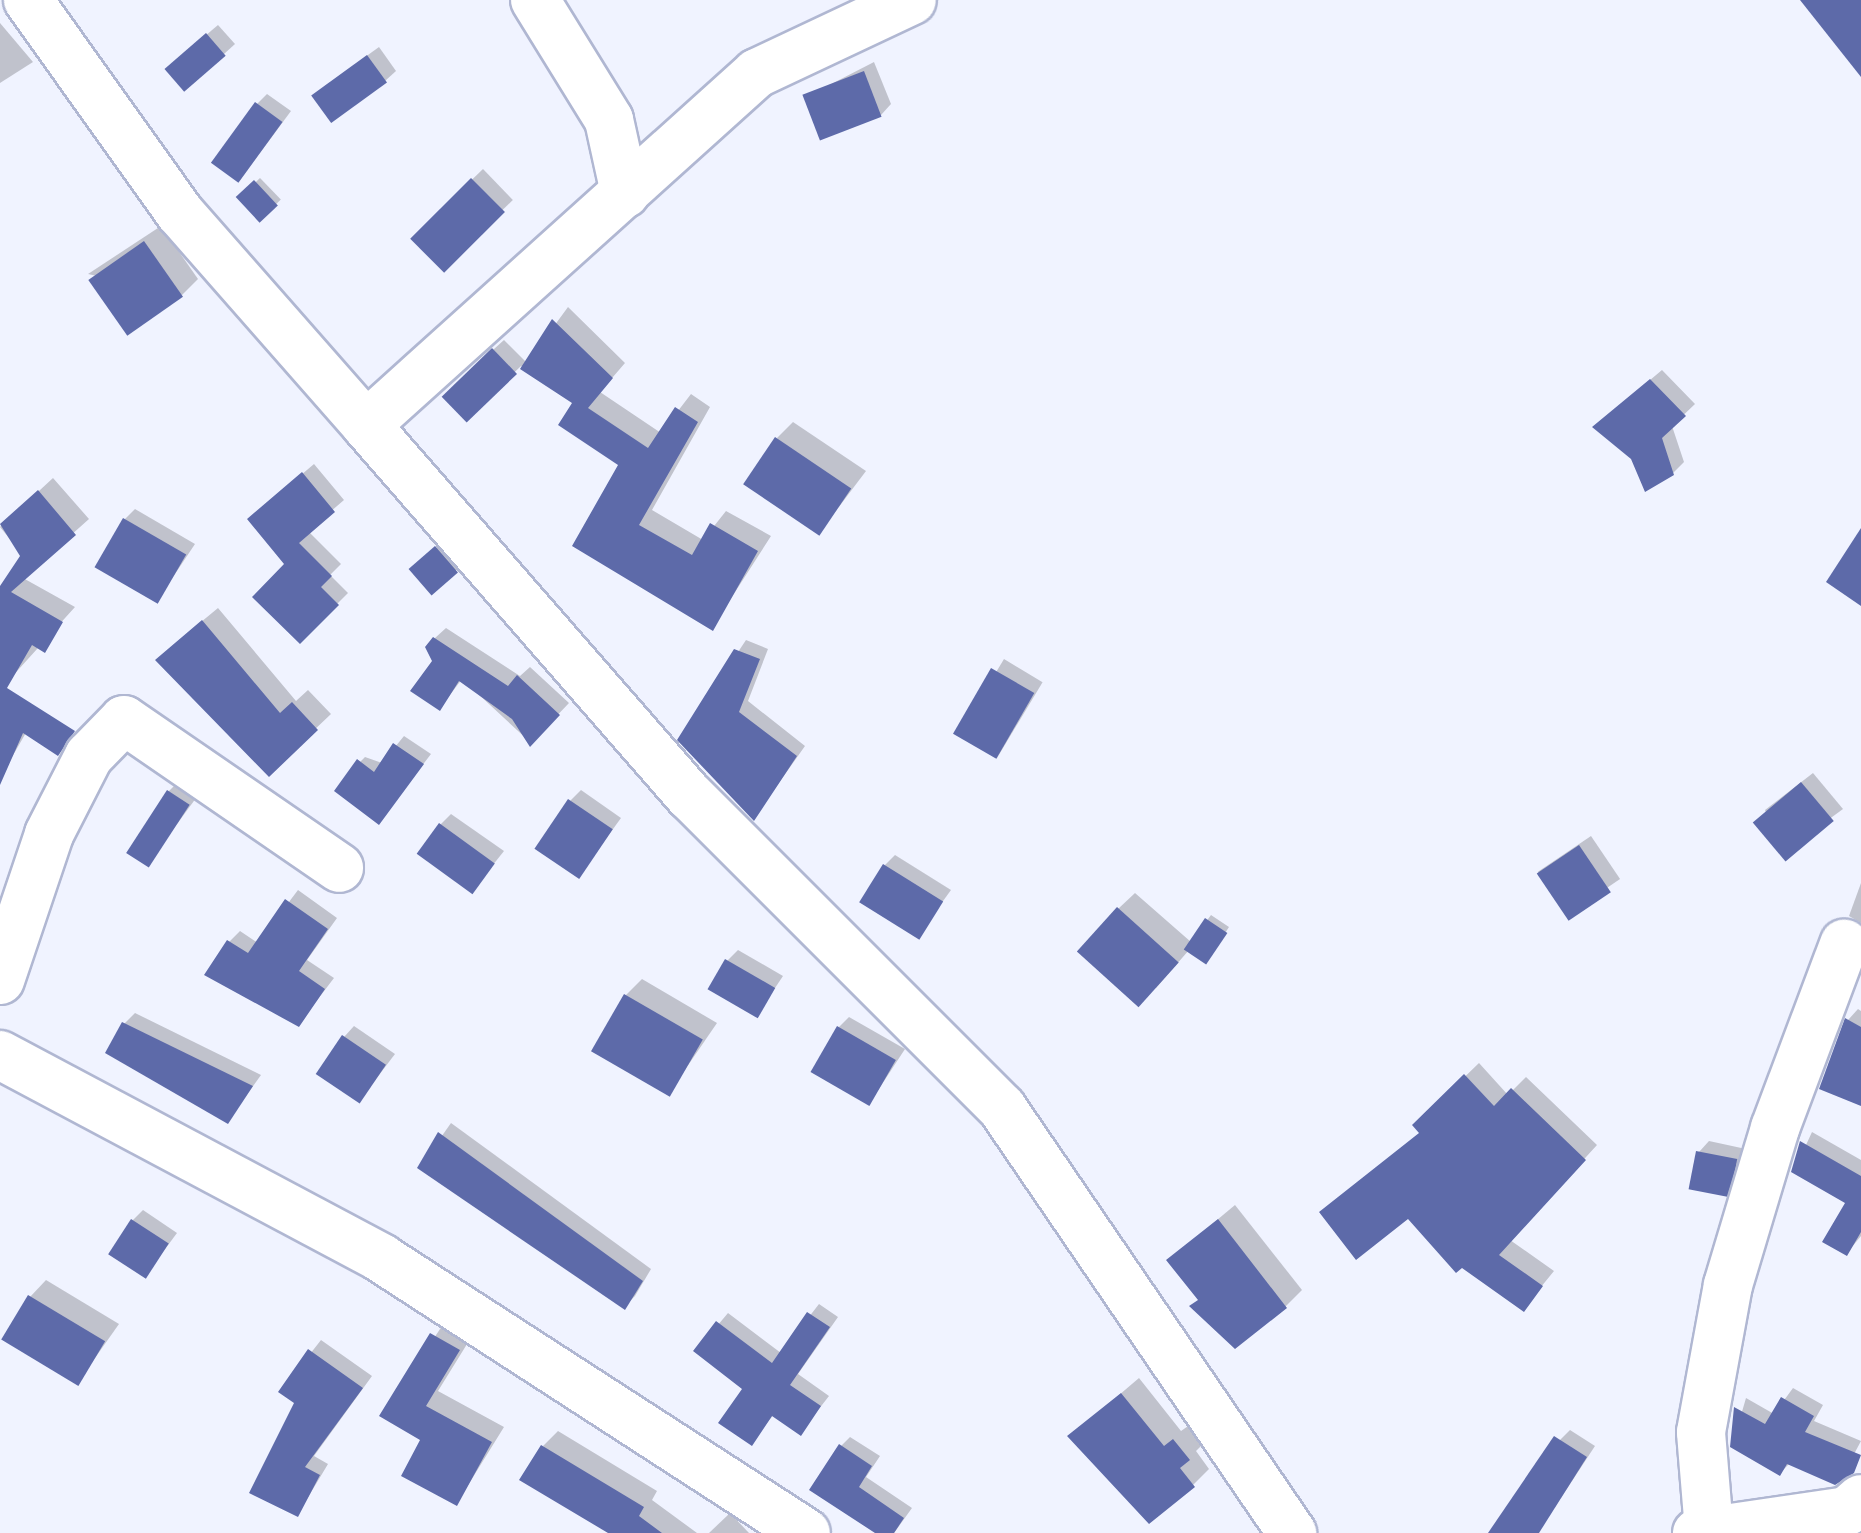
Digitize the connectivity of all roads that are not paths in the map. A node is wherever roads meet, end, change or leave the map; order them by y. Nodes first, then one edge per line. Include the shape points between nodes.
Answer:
1 (28, 0) edge
2 (535, 0) edge
3 (912, 0) edge
4 (626, 193) junction
5 (366, 425) junction
6 (339, 868) dead end
7 (1844, 944) dead end
8 (0, 980) edge
9 (0, 1055) edge
10 (1861, 1499) edge
11 (1791, 1526) edge
12 (1703, 1532) edge
13 (806, 1533) edge
14 (1292, 1533) edge

1 - 5 street via 180,212
2 - 4 street via 608,120
3 - 4 street via 757,73
4 - 5 street
5 - 14 street via 690,796 1002,1108
6 - 8 street via 124,720 89,756 49,834
7 - 12 street via 1774,1128 1728,1285 1702,1432
9 - 13 street via 381,1258
10 - 11 street via 1848,1511
11 - 12 street

